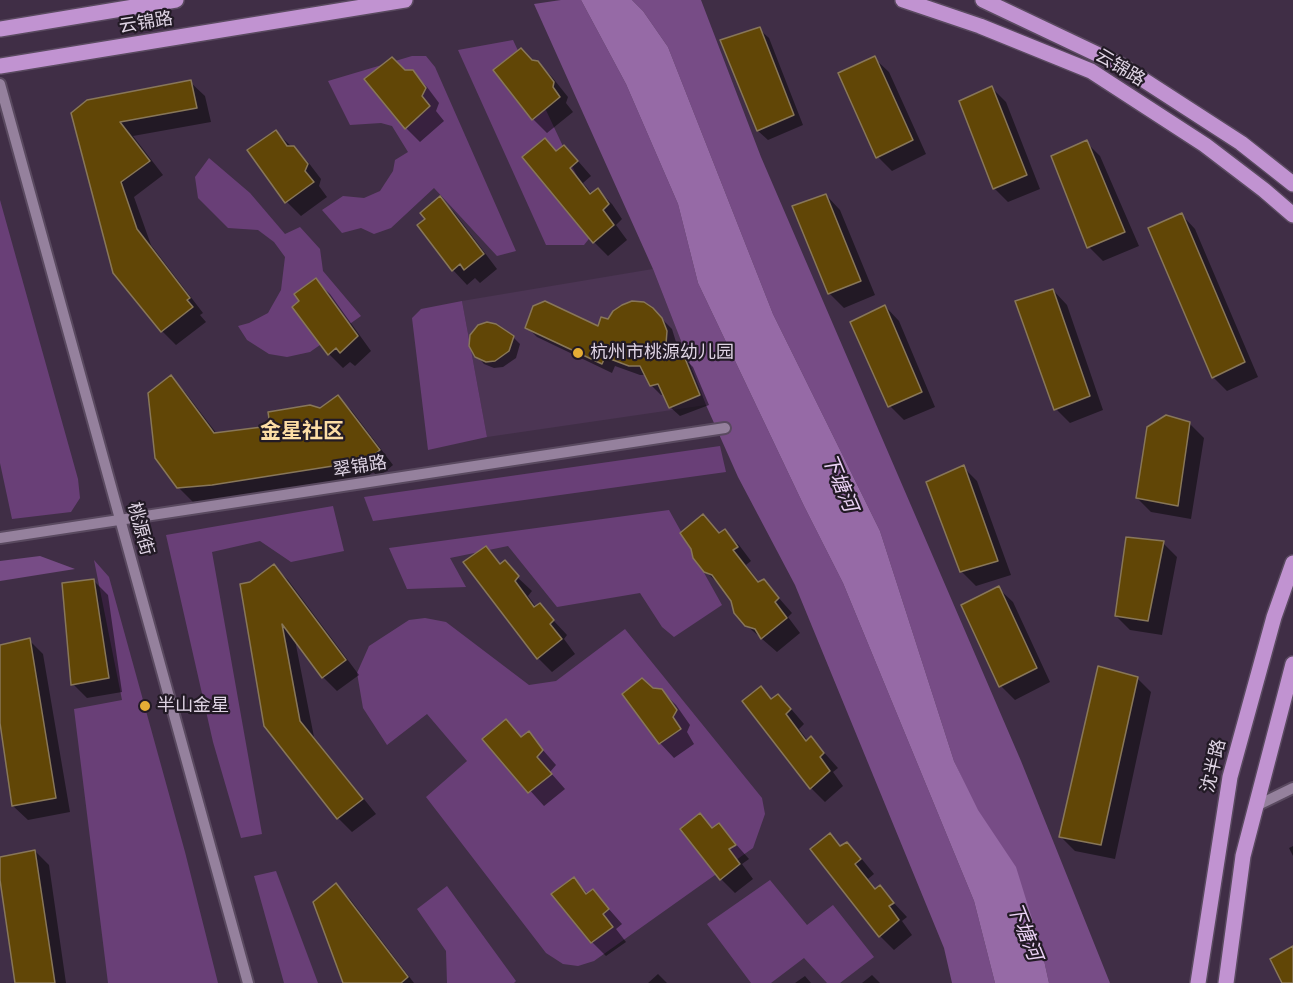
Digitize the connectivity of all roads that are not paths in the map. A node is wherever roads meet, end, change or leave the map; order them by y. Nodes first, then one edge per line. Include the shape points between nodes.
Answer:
1 (176, 0) edge
2 (405, 0) edge
3 (903, 0) edge
4 (983, 0) edge
5 (0, 28) edge
6 (0, 66) edge
7 (0, 84) edge
8 (1293, 184) edge
9 (1293, 215) edge
10 (725, 428) dead end
11 (120, 520) junction
12 (0, 538) edge
13 (1293, 563) edge
14 (1293, 664) edge
15 (1293, 788) edge
16 (1256, 806) junction
17 (248, 983) edge
18 (1198, 983) edge
19 (1226, 983) edge

1 - 5 main road, 云锦路
2 - 6 main road, 云锦路
3 - 9 main road, 云锦路 via 1091,71 1205,145
4 - 8 main road, 云锦路 via 1122,66 1241,143
7 - 11 street, 桃源街
10 - 11 street, 翠锦路
11 - 12 street, 翠锦路
11 - 17 street, 桃源街
13 - 18 main road, 沈半路 via 1230,777
14 - 16 main road
15 - 16 street
16 - 19 main road via 1239,874

